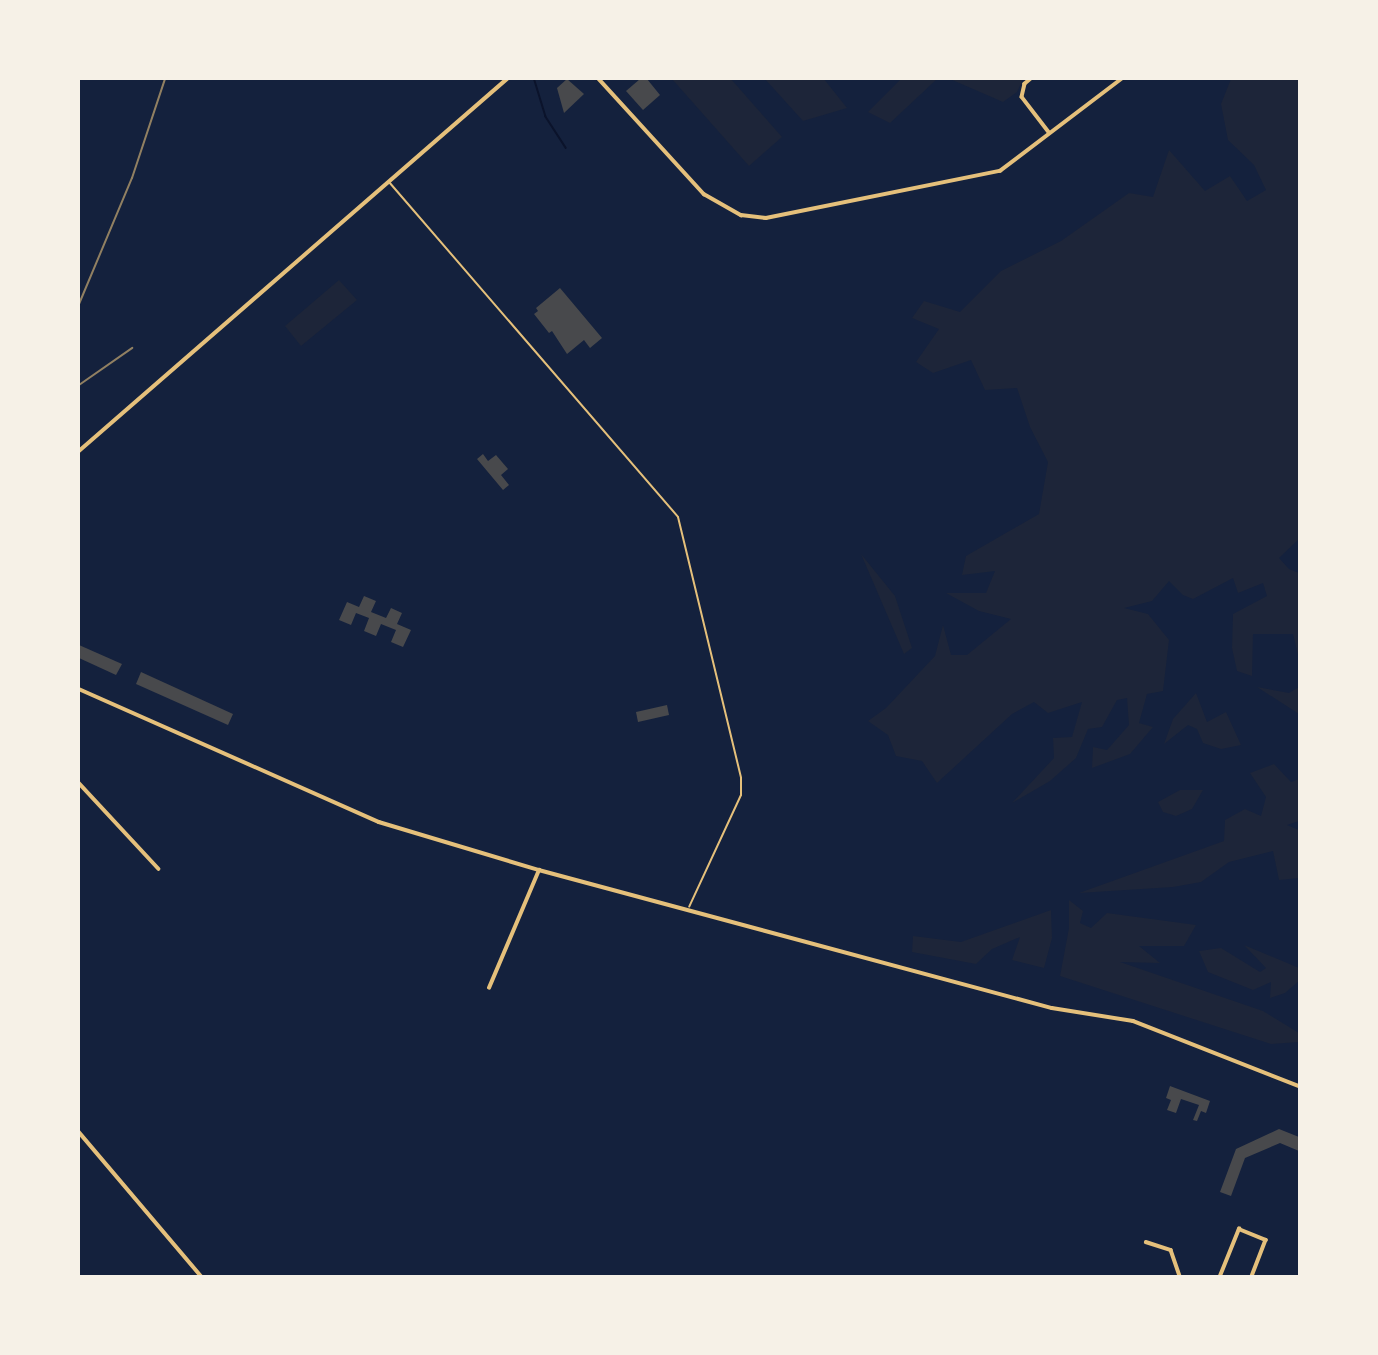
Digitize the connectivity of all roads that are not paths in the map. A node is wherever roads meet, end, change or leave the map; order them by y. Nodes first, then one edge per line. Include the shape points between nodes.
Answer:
1 (507, 79) edge
2 (599, 79) edge
3 (1031, 79) edge
4 (1121, 79) edge
5 (1049, 132) junction
6 (388, 181) junction
7 (79, 451) edge
8 (79, 689) edge
9 (79, 783) edge
10 (159, 869) dead end
11 (539, 870) junction
12 (688, 908) junction
13 (489, 988) dead end
14 (1299, 1086) edge
15 (79, 1132) edge
16 (1146, 1242) dead end
17 (201, 1276) edge
18 (1180, 1276) edge
19 (1220, 1276) edge
20 (1252, 1276) edge

1 - 6 street
2 - 5 street via 704,194 741,215 766,218 1000,171
3 - 5 street via 1022,97
4 - 5 street
6 - 7 street
6 - 12 lane via 678,517 741,778 741,795
8 - 11 street via 363,817
9 - 10 street
11 - 12 street
11 - 13 street
12 - 14 street via 1052,1008 1133,1021
15 - 17 street
16 - 18 street via 1171,1250
19 - 20 street via 1239,1229 1266,1240

